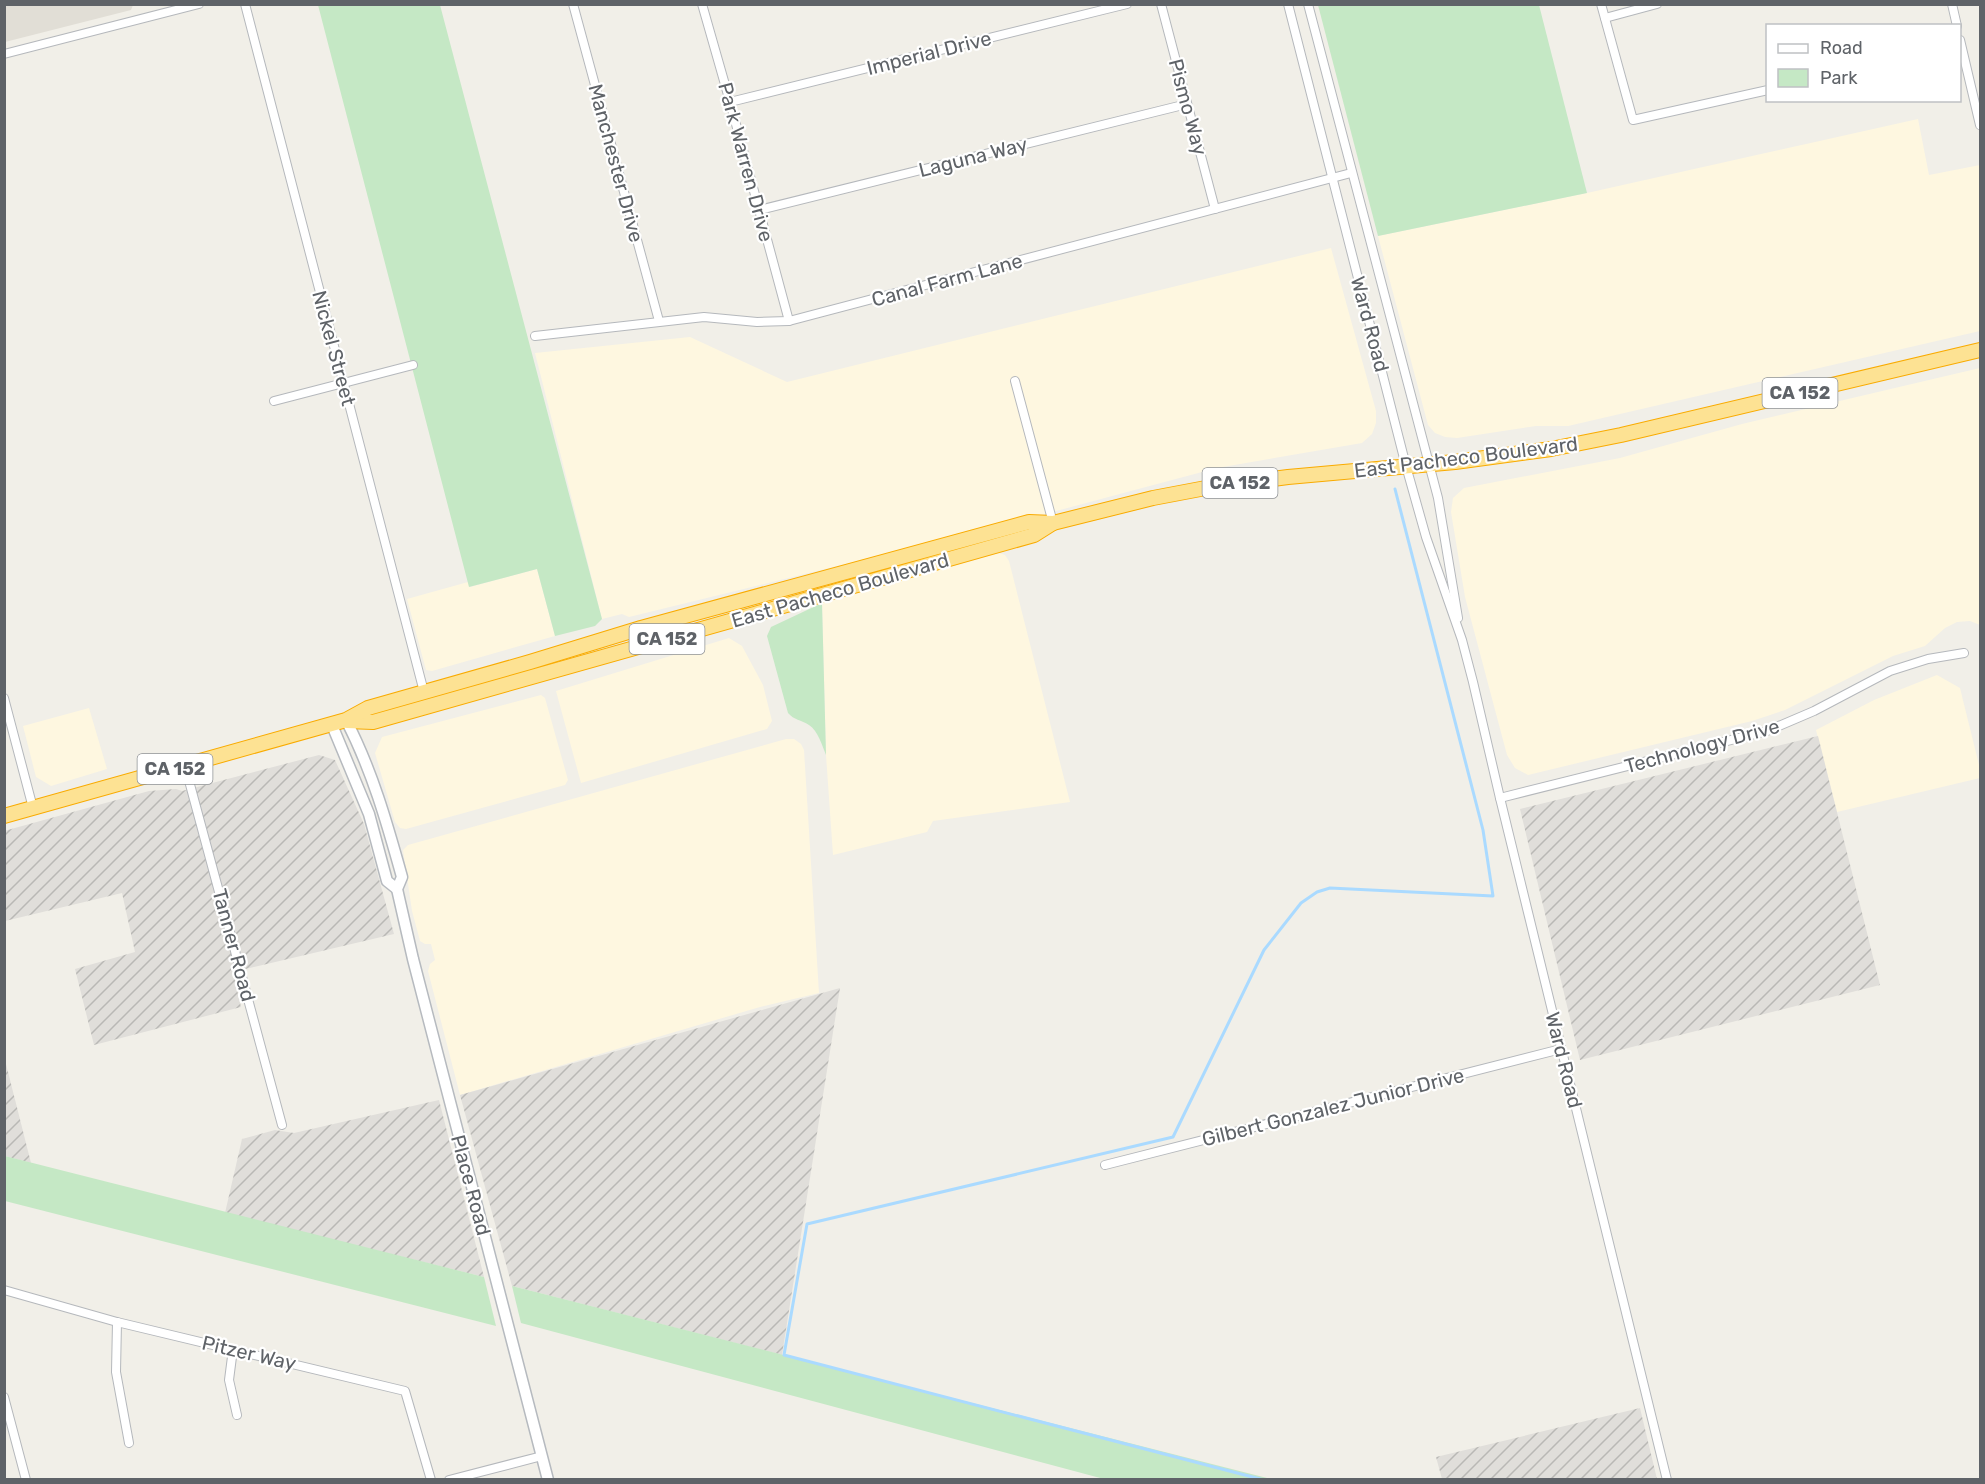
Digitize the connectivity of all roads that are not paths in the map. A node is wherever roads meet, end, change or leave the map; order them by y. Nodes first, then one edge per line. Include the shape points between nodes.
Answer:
1 (199, 4) edge
2 (245, 4) edge
3 (573, 4) edge
4 (702, 4) edge
5 (1127, 4) edge
6 (1161, 4) edge
7 (1288, 4) edge
8 (1308, 4) edge
9 (1601, 4) edge
10 (1657, 4) edge
11 (1952, 4) edge
12 (166, 8) edge
13 (1605, 18) junction
14 (1956, 24) edge
15 (1961, 49) edge
16 (4, 54) edge
17 (1766, 90) edge
18 (730, 102) junction
19 (1187, 104) junction
20 (1980, 125) edge
21 (1351, 172) junction
22 (1332, 178) junction
23 (1215, 209) junction
24 (759, 210) junction
25 (659, 321) junction
26 (789, 321) junction
27 (535, 336) dead end
28 (1980, 350) edge
29 (413, 365) dead end
30 (1015, 381) dead end
31 (343, 382) junction
32 (274, 401) dead end
33 (1430, 464) junction
34 (1406, 466) junction
35 (1053, 523) junction
36 (1462, 640) junction
37 (1964, 652) dead end
38 (424, 692) junction
39 (4, 698) edge
40 (346, 720) junction
41 (332, 725) junction
42 (185, 766) junction
43 (1500, 798) junction
44 (33, 808) junction
45 (4, 816) edge
46 (397, 889) junction
47 (1561, 1049) junction
48 (282, 1125) dead end
49 (1105, 1165) dead end
50 (4, 1290) edge
51 (117, 1322) junction
52 (233, 1349) junction
53 (4, 1397) edge
54 (237, 1415) dead end
55 (129, 1443) dead end
56 (542, 1456) junction
57 (26, 1479) edge
58 (431, 1479) edge
59 (449, 1479) edge
60 (548, 1479) edge
61 (1667, 1479) edge

1 - 12 street
2 - 31 street, Nickel Street
3 - 25 street, Manchester Drive
4 - 18 street, Park Warren Drive
5 - 18 street, Imperial Drive
6 - 19 street, Pismo Way
7 - 22 street, Ward Road
8 - 21 street, Ward Road
9 - 13 street
10 - 13 street
11 - 14 street
12 - 16 street
13 - 17 street via 1633,120
15 - 20 street
18 - 24 street, Park Warren Drive
19 - 23 street, Pismo Way
19 - 24 street, Laguna Way
21 - 22 street, Canal Farm Lane
21 - 33 street, Ward Road
22 - 23 street, Canal Farm Lane
22 - 34 street, Ward Road
23 - 26 street, Canal Farm Lane
24 - 26 street, Park Warren Drive
25 - 26 street, Canal Farm Lane via 704,317
25 - 27 street, Canal Farm Lane
28 - 33 highway, East Pacheco Boulevard / CA 152 via 1621,435 1511,455
29 - 31 street
30 - 35 street
31 - 32 street
31 - 38 street, Nickel Street
33 - 34 highway, East Pacheco Boulevard / CA 152
33 - 36 street, Ward Road
34 - 35 highway, East Pacheco Boulevard / CA 152 via 1211,487
34 - 36 street, Ward Road
35 - 38 highway, East Pacheco Boulevard / CA 152 via 1029,522 662,622
35 - 40 highway, East Pacheco Boulevard / CA 152 via 1034,535 464,697 373,722
36 - 43 street, Ward Road
37 - 43 street, Technology Drive via 1890,671 1767,731
38 - 40 highway, East Pacheco Boulevard / CA 152 via 368,708
39 - 44 street
40 - 41 highway, East Pacheco Boulevard / CA 152
40 - 46 street, Place Road via 381,804 402,877
41 - 42 highway, East Pacheco Boulevard / CA 152
41 - 46 street, Place Road via 369,814 387,881
42 - 44 highway, East Pacheco Boulevard / CA 152
42 - 48 street, Tanner Road
43 - 47 street, Ward Road
44 - 45 highway, East Pacheco Boulevard / CA 152
46 - 56 street, Place Road
47 - 49 street, Gilbert Gonzalez Junior Drive
47 - 61 street, Ward Road
50 - 51 street, Pitzer Way
51 - 52 street, Pitzer Way
51 - 55 street via 116,1372
52 - 54 street via 229,1380
52 - 58 street, Pitzer Way via 405,1391
53 - 57 street
56 - 59 street
56 - 60 street, Place Road

